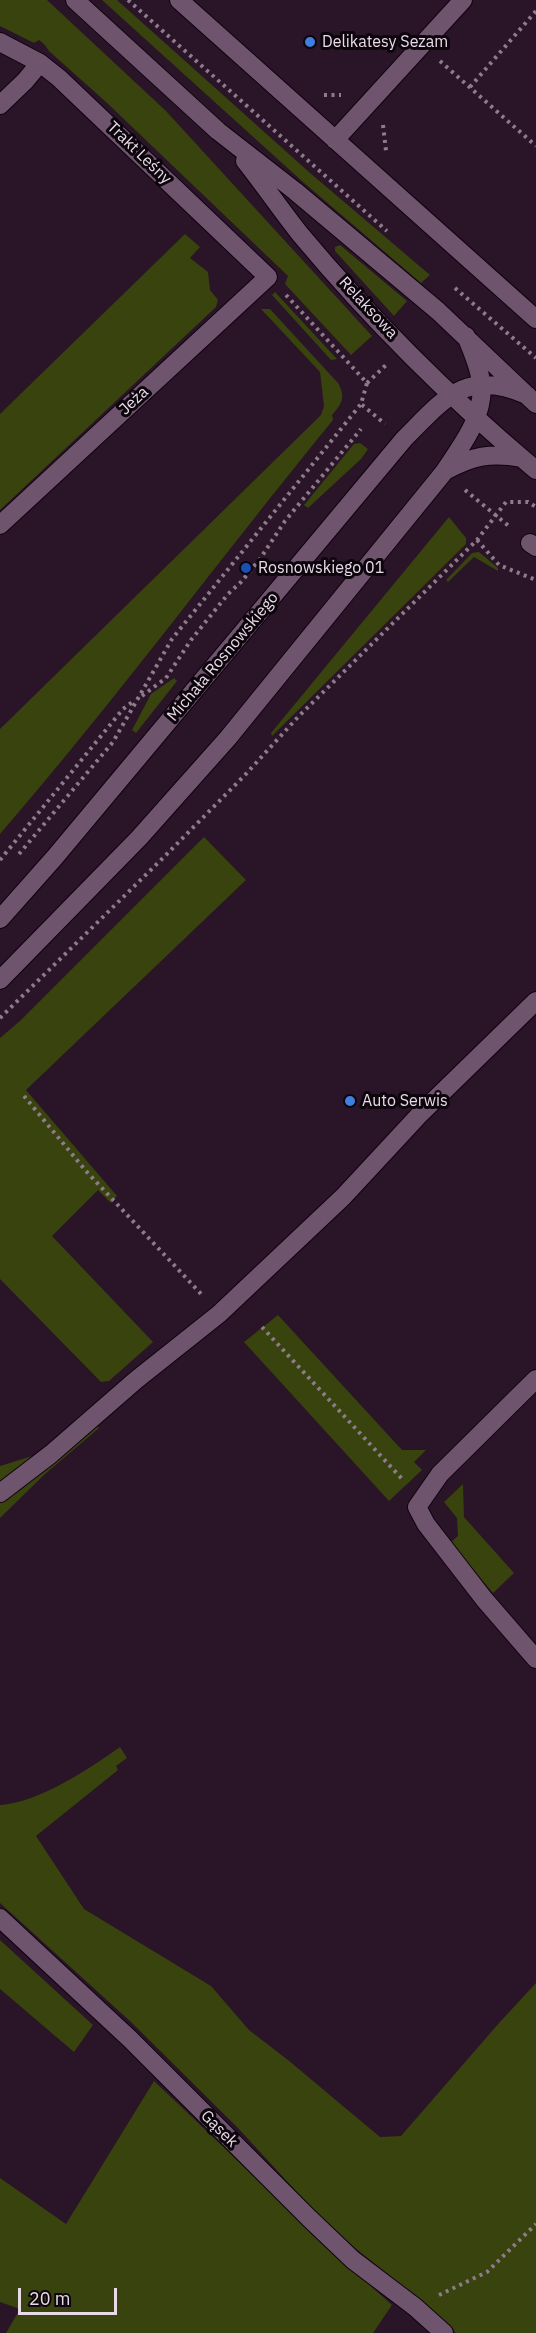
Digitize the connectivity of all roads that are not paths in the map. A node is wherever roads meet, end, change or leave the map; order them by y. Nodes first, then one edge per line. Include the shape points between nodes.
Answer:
1 (75, 0) edge
2 (179, 0) edge
3 (463, 0) edge
4 (0, 42) edge
5 (40, 63) junction
6 (0, 105) edge
7 (218, 130) junction
8 (335, 140) junction
9 (268, 277) joint
10 (536, 319) edge
11 (466, 336) junction
12 (482, 384) junction
13 (451, 394) junction
14 (531, 399) edge
15 (476, 418) junction
16 (522, 458) junction
17 (536, 470) edge
18 (444, 472) junction
19 (0, 525) edge
20 (0, 919) edge
21 (0, 980) edge
22 (536, 1001) edge
23 (536, 1379) edge
24 (0, 1493) edge
25 (536, 1659) edge
26 (0, 1918) edge
27 (444, 2333) edge

1 - 7 street, Relaksowa
2 - 8 street
3 - 8 street
4 - 5 street, Trakt Leśny
5 - 6 street
5 - 9 street, Trakt Leśny
7 - 11 street, Relaksowa
7 - 13 street, Relaksowa via 324,260
8 - 10 street
9 - 19 street, Jeża
11 - 12 street
11 - 14 street, Relaksowa
12 - 13 street, Michała Rosnowskiego
12 - 14 street, Michała Rosnowskiego via 508,387
12 - 15 street
13 - 15 street, Relaksowa
13 - 20 street, Michała Rosnowskiego via 404,439
15 - 16 street, Relaksowa
15 - 18 street
16 - 17 street, Relaksowa
16 - 18 street via 492,454
18 - 21 street via 228,738 139,838
22 - 24 street via 421,1113 343,1197 219,1314
23 - 25 street via 440,1474 419,1503 426,1524
26 - 27 street, Gąsek via 130,2039 309,2218

